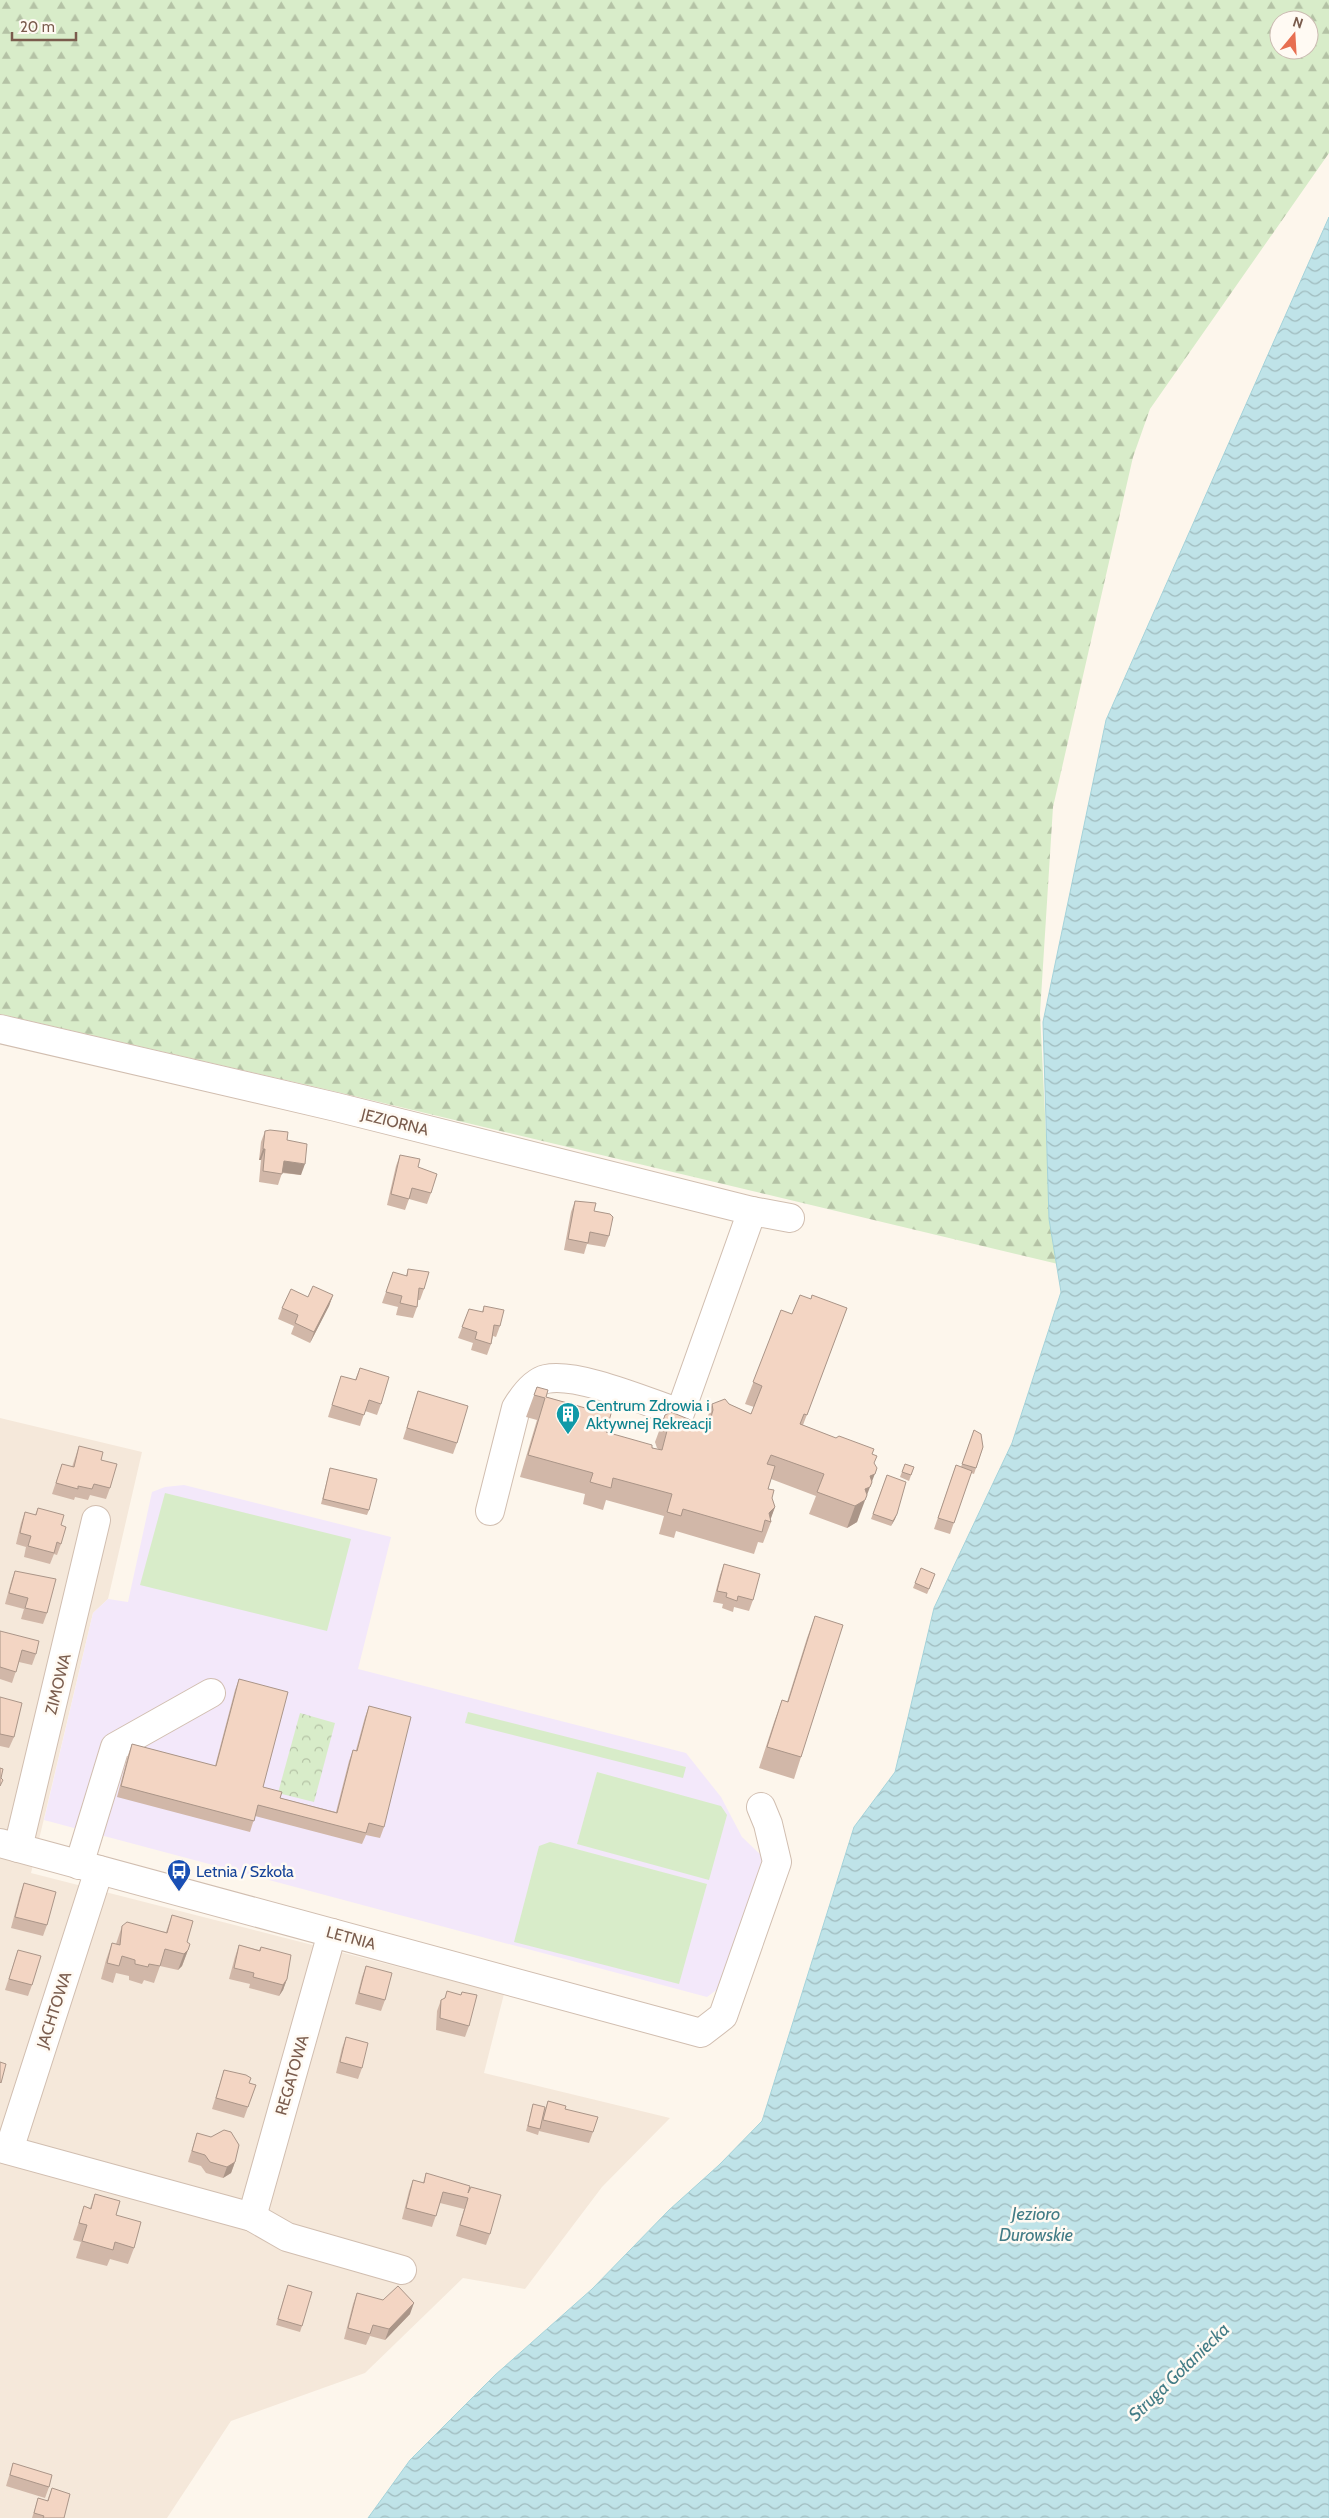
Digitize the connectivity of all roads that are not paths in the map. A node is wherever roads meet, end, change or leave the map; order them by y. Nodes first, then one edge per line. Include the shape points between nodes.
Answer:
1 (0, 1029) edge
2 (752, 1211) junction
3 (790, 1218) dead end
4 (490, 1511) dead end
5 (96, 1520) dead end
6 (211, 1693) dead end
7 (760, 1807) dead end
8 (9, 1846) edge
9 (89, 1868) junction
10 (332, 1933) junction
11 (5, 2149) edge
12 (252, 2217) junction
13 (402, 2270) dead end

1 - 2 street, JEZIORNA via 336,1107
2 - 3 street, JEZIORNA
2 - 4 street via 680,1413 570,1378 544,1380 525,1394 516,1408
5 - 8 street, ZIMOWA
6 - 9 street, JACHTOWA via 115,1747
7 - 10 street, LETNIA via 777,1862 723,2016 701,2033
8 - 9 street, LETNIA
9 - 10 street, LETNIA
9 - 11 street, JACHTOWA
10 - 12 street, REGATOWA
11 - 12 street
12 - 13 street via 287,2236

